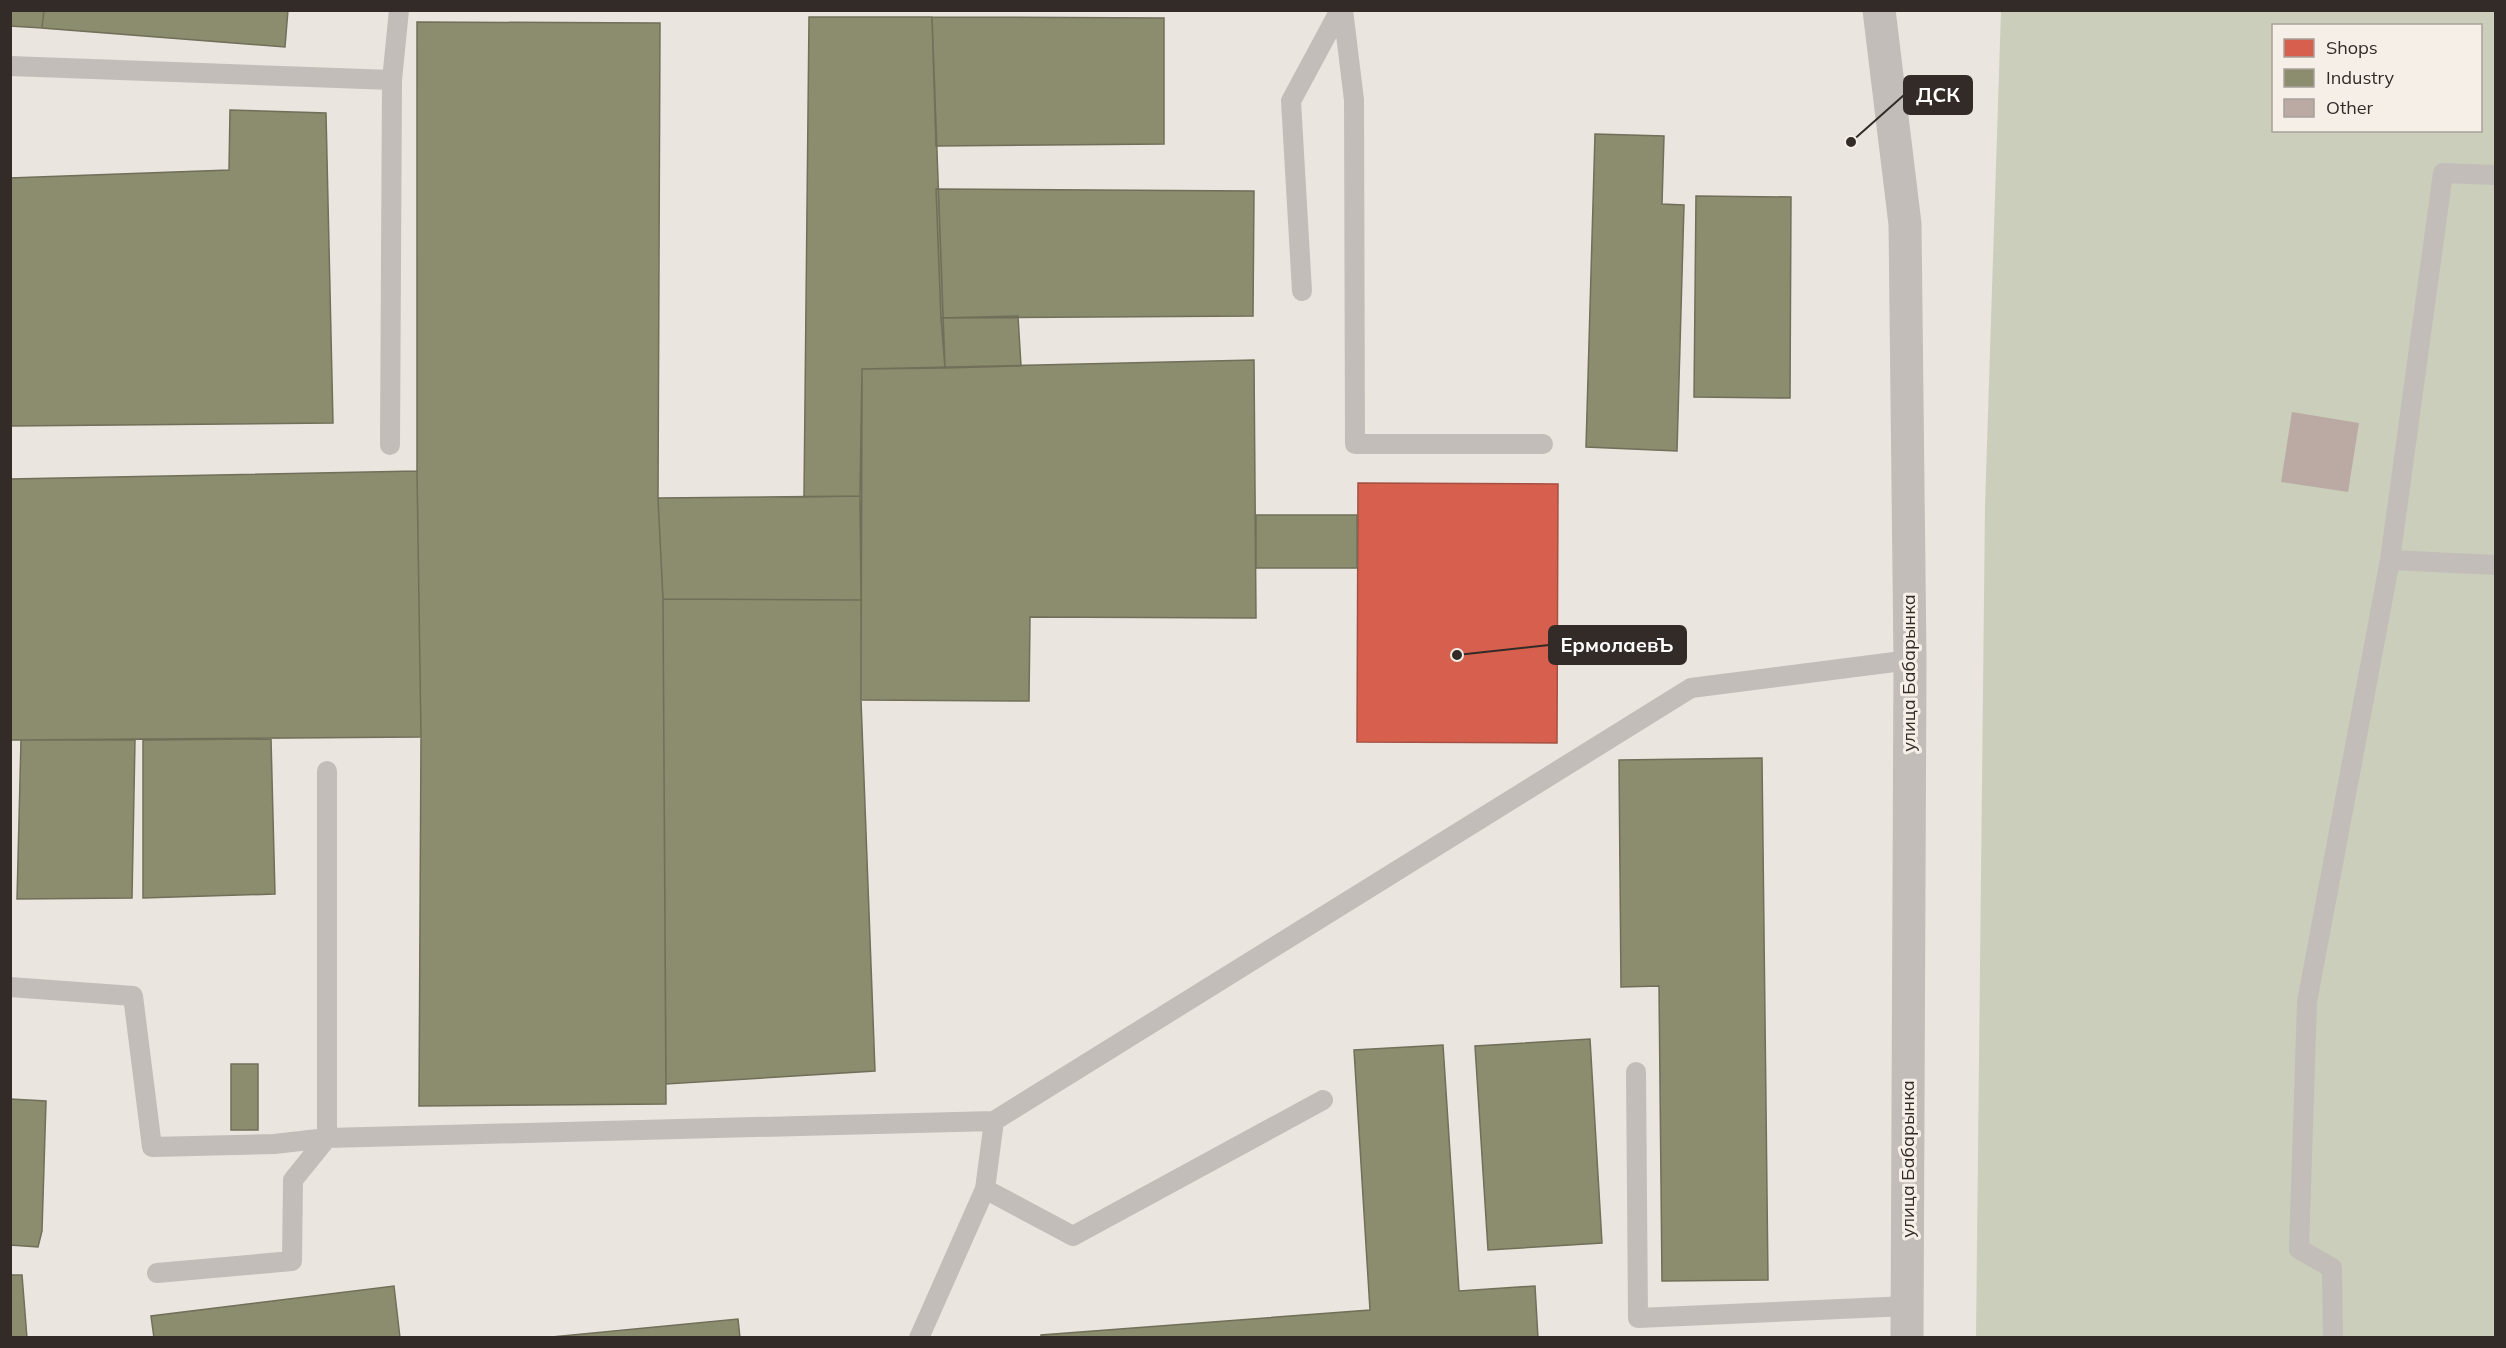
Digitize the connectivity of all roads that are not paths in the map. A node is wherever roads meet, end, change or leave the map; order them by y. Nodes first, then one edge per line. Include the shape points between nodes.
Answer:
1 (399, 10) edge
2 (1342, 10) edge
3 (1879, 10) edge
4 (10, 66) edge
5 (392, 80) junction
6 (2496, 175) edge
7 (1302, 291) dead end
8 (1543, 444) dead end
9 (390, 445) dead end
10 (2390, 560) junction
11 (2496, 565) edge
12 (1910, 660) junction
13 (327, 771) dead end
14 (10, 987) edge
15 (1636, 1072) dead end
16 (1323, 1100) dead end
17 (994, 1121) junction
18 (327, 1138) junction
19 (985, 1189) junction
20 (158, 1273) dead end
21 (1907, 1322) edge
22 (919, 1338) edge
23 (2333, 1338) edge

1 - 5 lane
2 - 7 lane via 1291,101
2 - 8 lane via 1354,100 1355,444
3 - 12 street, улица Бабарынка via 1905,224
4 - 5 lane
5 - 9 lane
6 - 10 lane via 2443,173
10 - 11 lane
10 - 23 lane via 2307,1002 2299,1249 2332,1268
12 - 17 lane via 1691,688
12 - 21 street, улица Бабарынка
13 - 18 lane
14 - 18 lane via 133,996 152,1147 274,1144
15 - 21 lane via 1638,1318
16 - 19 lane via 1073,1236
17 - 18 lane
17 - 19 lane
18 - 20 lane via 293,1180 292,1261
19 - 22 lane

